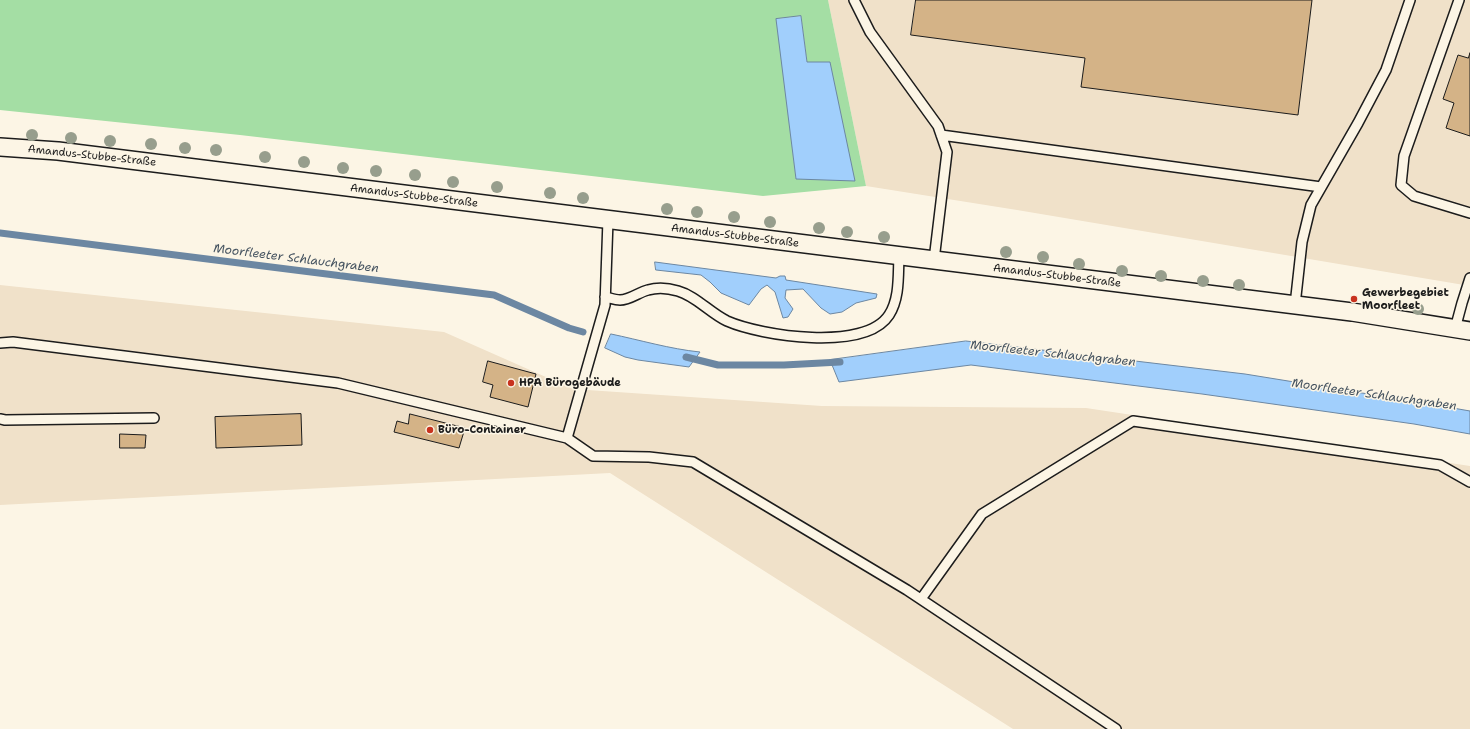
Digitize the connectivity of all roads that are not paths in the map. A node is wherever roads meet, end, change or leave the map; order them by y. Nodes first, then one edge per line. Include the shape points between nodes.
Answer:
1 (854, 0) edge
2 (1410, 0) edge
3 (1459, 0) edge
4 (941, 135) junction
5 (0, 147) edge
6 (1321, 187) junction
7 (1470, 212) edge
8 (608, 220) junction
9 (899, 256) junction
10 (934, 260) junction
11 (1470, 278) edge
12 (605, 297) junction
13 (1295, 305) junction
14 (1463, 330) edge
15 (0, 343) edge
16 (154, 418) dead end
17 (0, 419) edge
18 (567, 438) junction
19 (1470, 482) edge
20 (921, 599) junction
21 (1116, 729) edge

1 - 4 lane via 870,32 938,126
2 - 6 lane via 1386,70
3 - 7 lane via 1404,156 1401,185 1414,196
4 - 6 lane
4 - 10 lane via 947,152
5 - 8 street, Amandus-Stubbe-Straße via 58,151
6 - 13 lane via 1311,205 1302,242
8 - 9 street, Amandus-Stubbe-Straße
8 - 12 lane
9 - 10 street, Amandus-Stubbe-Straße
9 - 12 lane via 896,302 888,316 874,327 854,335 832,338 763,331 727,321 680,292 664,288 648,289 621,300
10 - 13 street, Amandus-Stubbe-Straße
11 - 14 lane via 1462,303
12 - 18 lane via 605,305
13 - 14 street, Amandus-Stubbe-Straße
15 - 18 lane via 14,342 338,383
16 - 17 lane
18 - 20 lane via 593,456 649,456 693,462
19 - 20 lane via 1440,465 1133,421 982,514
20 - 21 lane

